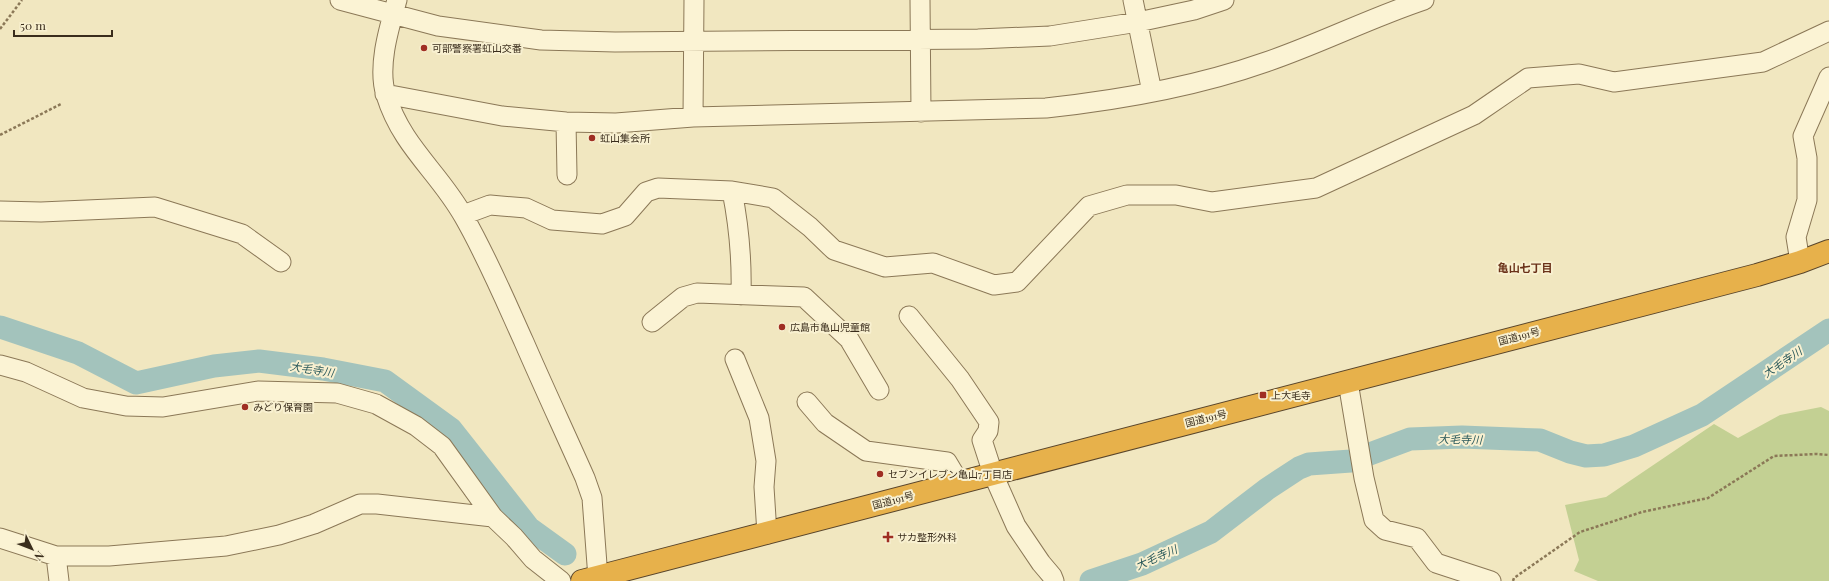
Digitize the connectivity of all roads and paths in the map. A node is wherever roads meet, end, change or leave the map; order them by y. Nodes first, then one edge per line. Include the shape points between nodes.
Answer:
1 (22, 0) edge
2 (340, 0) edge
3 (694, 0) edge
4 (920, 0) edge
5 (1133, 0) edge
6 (1224, 0) edge
7 (1413, 2) edge
8 (395, 7) edge
9 (1138, 22) junction
10 (0, 29) edge
11 (1829, 31) edge
12 (920, 39) junction
13 (695, 41) junction
14 (1829, 78) edge
15 (1152, 92) junction
16 (385, 94) junction
17 (60, 104) dead end
18 (921, 112) junction
19 (693, 117) junction
20 (566, 122) junction
21 (0, 135) edge
22 (567, 175) dead end
23 (732, 191) junction
24 (0, 211) edge
25 (463, 215) junction
26 (1829, 251) edge
27 (281, 262) dead end
28 (1800, 262) junction
29 (741, 295) junction
30 (909, 316) dead end
31 (652, 322) dead end
32 (735, 359) dead end
33 (0, 365) edge
34 (1348, 382) junction
35 (879, 390) dead end
36 (807, 402) dead end
37 (1829, 455) edge
38 (993, 474) junction
39 (958, 482) junction
40 (493, 517) junction
41 (767, 534) junction
42 (0, 538) edge
43 (56, 556) junction
44 (1053, 578) edge
45 (590, 580) edge
46 (59, 581) edge
47 (561, 581) edge
48 (1491, 581) edge
49 (1513, 581) edge

1 - 10 path
2 - 8 street
3 - 13 street
4 - 12 street
5 - 9 street
6 - 9 street via 1194,10
7 - 15 street via 1328,39 1265,62 1209,80
8 - 13 street via 438,26 541,40
8 - 16 street via 383,66
9 - 12 street via 1050,36
9 - 15 street
11 - 23 street via 1763,62 1614,82 1579,74 1528,78 1474,115 1316,188 1212,202 1176,195 1127,195 1089,206 1017,282 994,285 933,263 886,266 834,250 810,226 773,198
12 - 13 street
12 - 18 street
13 - 19 street
14 - 28 street via 1803,136 1807,158 1806,200 1796,237
15 - 18 street via 1097,103 1046,108
16 - 20 street via 502,116
16 - 25 street via 396,123 410,145 449,193
17 - 21 path
18 - 19 street
19 - 20 street via 616,123
20 - 22 street
23 - 25 street via 658,188 646,192 625,216 602,224 552,220 526,208 490,205
23 - 29 street via 742,261
24 - 27 street via 41,212 155,207 242,234
25 - 45 street via 486,257 586,478 592,498
26 - 28 highway, 国道191号
28 - 34 highway, 国道191号
29 - 31 street via 697,293 683,297
29 - 35 street via 804,297 849,339
30 - 38 street via 960,379 989,422 988,431 982,440
32 - 41 street via 759,418 766,461 764,487
33 - 40 street via 26,372 83,398 126,406 163,407 258,391 337,393 376,404 416,426 442,446
34 - 38 highway, 国道191号
34 - 48 street via 1364,478 1374,520 1385,530 1417,538 1436,563
36 - 39 street via 824,423 866,451 947,462
37 - 49 path via 1774,456 1708,498 1642,512 1580,532
38 - 39 highway, 国道191号
38 - 44 street via 1016,526
39 - 41 highway, 国道191号
40 - 43 street via 360,504 314,524 279,535 226,546 109,556
40 - 47 street via 533,559
41 - 45 highway, 国道191号
42 - 43 street
43 - 46 street

